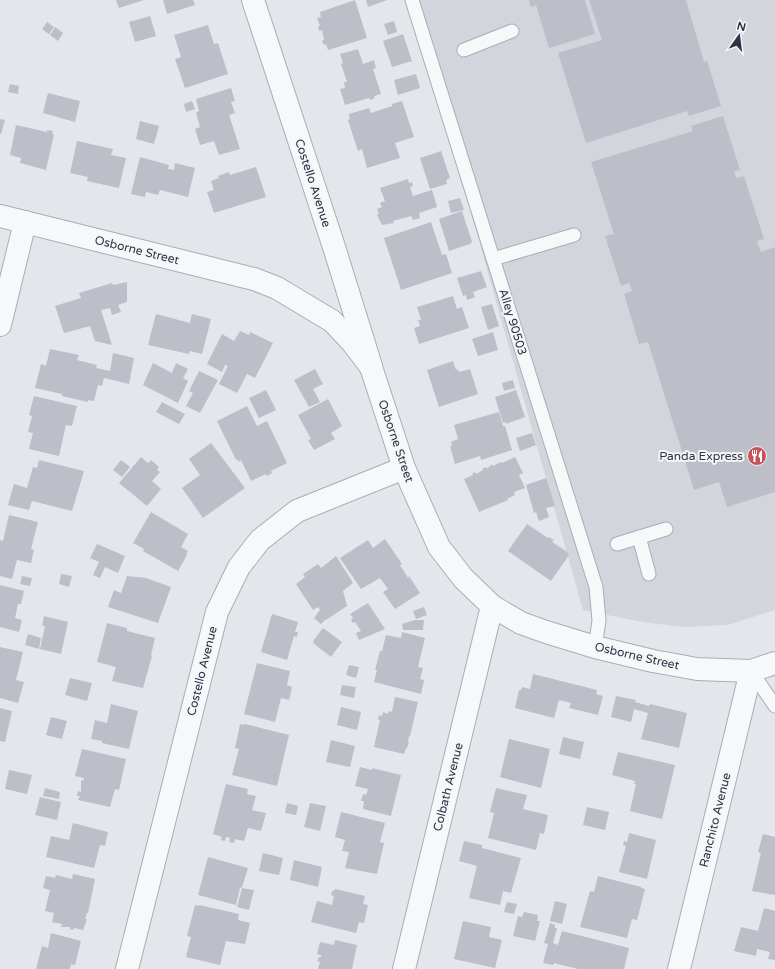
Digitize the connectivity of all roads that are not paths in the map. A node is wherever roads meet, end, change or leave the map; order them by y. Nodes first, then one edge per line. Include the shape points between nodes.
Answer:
1 (253, 0) edge
2 (412, 0) edge
3 (512, 31) dead end
4 (464, 50) dead end
5 (0, 216) edge
6 (25, 222) junction
7 (574, 235) dead end
8 (493, 259) junction
9 (0, 325) edge
10 (371, 367) junction
11 (404, 468) junction
12 (666, 529) dead end
13 (639, 537) junction
14 (617, 544) dead end
15 (648, 574) dead end
16 (492, 606) junction
17 (595, 647) junction
18 (775, 663) edge
19 (751, 671) junction
20 (775, 706) edge
21 (127, 969) edge
22 (404, 969) edge
23 (678, 969) edge

1 - 10 street, Costello Avenue
2 - 8 lane, Alley 90503
3 - 4 lane
5 - 6 street, Osborne Street
6 - 9 street
6 - 10 street, Osborne Street via 277,288 332,321
7 - 8 lane
8 - 17 lane, Alley 90503 via 596,588 599,621
10 - 11 street, Osborne Street
11 - 16 street, Osborne Street via 440,547 463,578
11 - 21 street, Costello Avenue via 297,511 260,540 239,567 217,612
12 - 13 lane
13 - 14 lane
13 - 15 lane
16 - 17 street, Osborne Street via 521,623
16 - 22 street, Colbath Avenue
17 - 19 street, Osborne Street via 697,669
18 - 19 street, Osborne Street
19 - 20 lane
19 - 23 street, Ranchito Avenue

